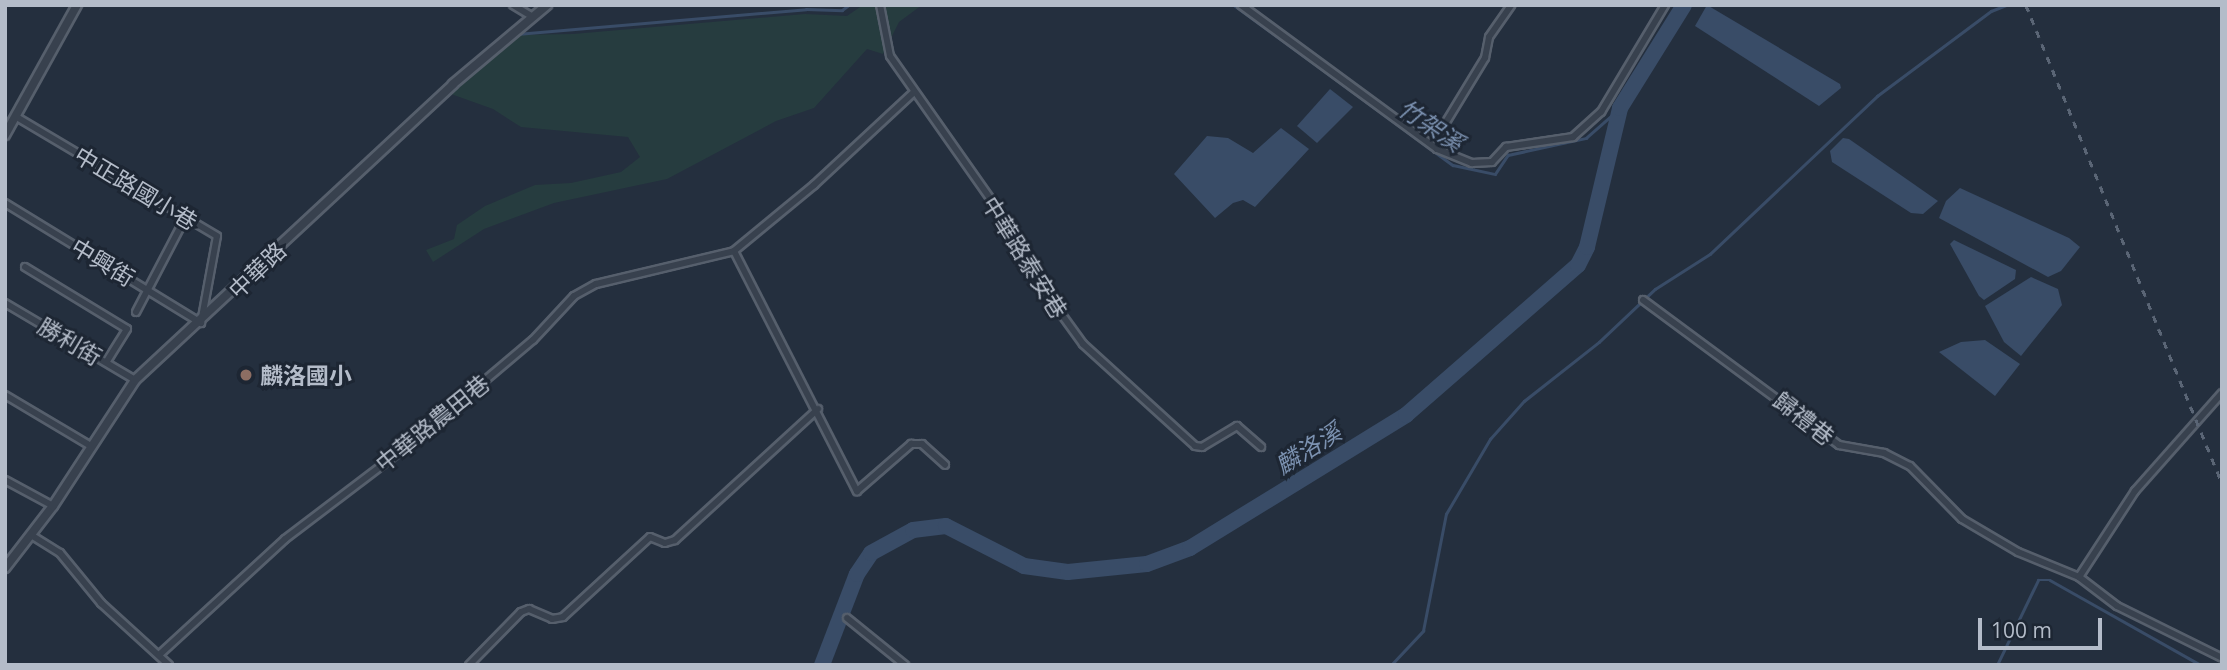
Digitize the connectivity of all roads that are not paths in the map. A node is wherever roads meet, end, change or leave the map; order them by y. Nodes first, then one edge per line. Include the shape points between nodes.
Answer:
1 (77, 5) edge
2 (513, 5) edge
3 (547, 5) edge
4 (880, 5) edge
5 (1241, 5) edge
6 (1511, 5) edge
7 (1665, 5) edge
8 (530, 16) junction
9 (913, 93) junction
10 (16, 116) junction
11 (5, 135) edge
12 (1437, 149) junction
13 (5, 203) edge
14 (180, 217) junction
15 (734, 251) junction
16 (25, 267) dead end
17 (149, 290) junction
18 (1643, 300) dead end
19 (5, 303) edge
20 (136, 312) dead end
21 (201, 323) junction
22 (106, 362) junction
23 (135, 380) junction
24 (2222, 393) edge
25 (5, 395) edge
26 (818, 409) junction
27 (91, 446) junction
28 (1261, 447) dead end
29 (945, 465) dead end
30 (5, 480) edge
31 (53, 506) junction
32 (31, 536) junction
33 (5, 568) edge
34 (2079, 577) junction
35 (847, 618) dead end
36 (159, 655) junction
37 (2222, 658) edge
38 (169, 665) edge
39 (469, 665) edge
40 (905, 665) edge

1 - 10 street
2 - 8 street
3 - 8 street, 中華路
4 - 9 street, 中華路泰安巷 via 890,56
5 - 12 street
6 - 12 street via 1489,37 1485,58 1443,127
7 - 12 street via 1601,112 1573,136 1506,146 1492,163 1472,163
8 - 21 street, 中華路
9 - 15 street, 中華路農田巷
9 - 28 street, 中華路泰安巷 via 1013,231 1020,257 1083,344 1195,446 1202,447 1237,426
10 - 11 street
10 - 14 street, 中正路國小巷
13 - 17 street, 中興街
14 - 17 street via 180,228
14 - 21 street, 中正路國小巷 via 217,236
15 - 26 street
15 - 36 street, 中華路農田巷 via 596,284 575,296 533,340 405,448 285,539
16 - 22 street via 127,330
17 - 20 street
17 - 21 street, 中興街
18 - 34 street, 歸禮巷 via 1839,445 1884,453 1909,466 1962,519 2018,552
19 - 22 street, 勝利街
21 - 23 street, 中華路
22 - 23 street, 勝利街
23 - 27 street, 中華路
24 - 34 street via 2135,491
25 - 27 street
26 - 29 street via 857,491 911,444 922,444
26 - 39 street via 675,540 664,543 650,537 563,617 552,619 529,609 521,612
27 - 31 street, 中華路
30 - 31 street
31 - 32 street, 中華路
32 - 33 street, 中華路
32 - 36 street via 60,553 102,603
34 - 37 street, 歸禮巷 via 2117,606
35 - 40 street
36 - 38 street

